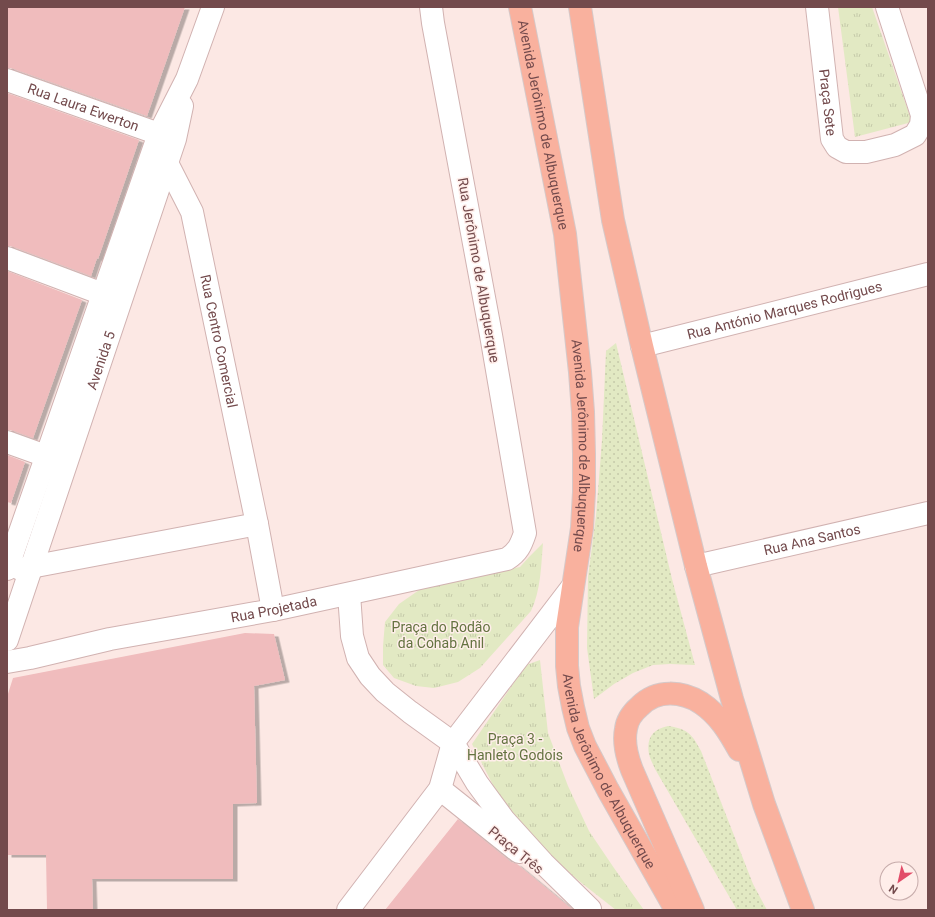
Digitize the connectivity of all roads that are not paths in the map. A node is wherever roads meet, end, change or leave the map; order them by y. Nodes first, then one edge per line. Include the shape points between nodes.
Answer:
1 (213, 7) edge
2 (431, 7) edge
3 (520, 7) edge
4 (580, 7) edge
5 (817, 7) edge
6 (887, 7) edge
7 (187, 79) junction
8 (7, 80) edge
9 (159, 134) junction
10 (167, 163) junction
11 (7, 258) edge
12 (928, 274) edge
13 (112, 297) junction
14 (642, 346) junction
15 (7, 442) edge
16 (46, 456) junction
17 (928, 513) edge
18 (257, 524) junction
19 (525, 533) joint
20 (32, 566) junction
21 (696, 566) junction
22 (7, 568) edge
23 (7, 572) edge
24 (573, 586) junction
25 (349, 594) junction
26 (12, 608) edge
27 (273, 610) junction
28 (7, 640) edge
29 (7, 662) edge
30 (453, 743) junction
31 (440, 789) junction
32 (764, 804) junction
33 (348, 910) edge
34 (590, 910) edge
35 (676, 910) edge
36 (693, 910) edge
37 (802, 910) edge

1 - 7 street, Avenida 5
2 - 19 street, Rua Jerônimo de Albuquerque
3 - 24 main road, Avenida Jerônimo de Albuquerque via 565,234 580,372 584,492 582,528
4 - 14 main road via 613,220
5 - 6 street, Praça Sete via 832,139 837,147 846,152 866,152 895,145 915,136 921,125 922,115
7 - 9 street, Avenida 5
7 - 10 street, Avenida 5 via 175,139
8 - 9 street, Rua Laura Ewerton
9 - 13 street, Avenida 5
10 - 13 street, Avenida 5
10 - 18 street, Rua Centro Comercial via 192,212
11 - 13 street
12 - 14 street, Rua António Marques Rodrigues
13 - 16 street, Avenida 5
13 - 20 street, Avenida 5
14 - 21 main road
15 - 16 street
16 - 22 street, Avenida 5
17 - 21 street, Rua Ana Santos
18 - 20 street
18 - 27 street, Rua Centro Comercial
19 - 25 street, Rua Projetada via 520,546 507,559
20 - 23 street
20 - 26 street, Avenida 5
21 - 32 main road
24 - 30 street
24 - 35 main road, Avenida Jerônimo de Albuquerque via 567,627 567,666 578,728 594,766
25 - 27 street, Rua Projetada
25 - 30 street via 352,636 358,658 370,676 385,692
26 - 28 street, Avenida 5
27 - 29 street, Rua Projetada via 110,639
30 - 31 street
30 - 34 street via 477,784 504,820
31 - 33 street
31 - 34 street, Praça Três
32 - 36 main road via 730,734 721,720 702,704 679,694 665,693 649,698 629,718 624,737 628,758
32 - 37 main road

